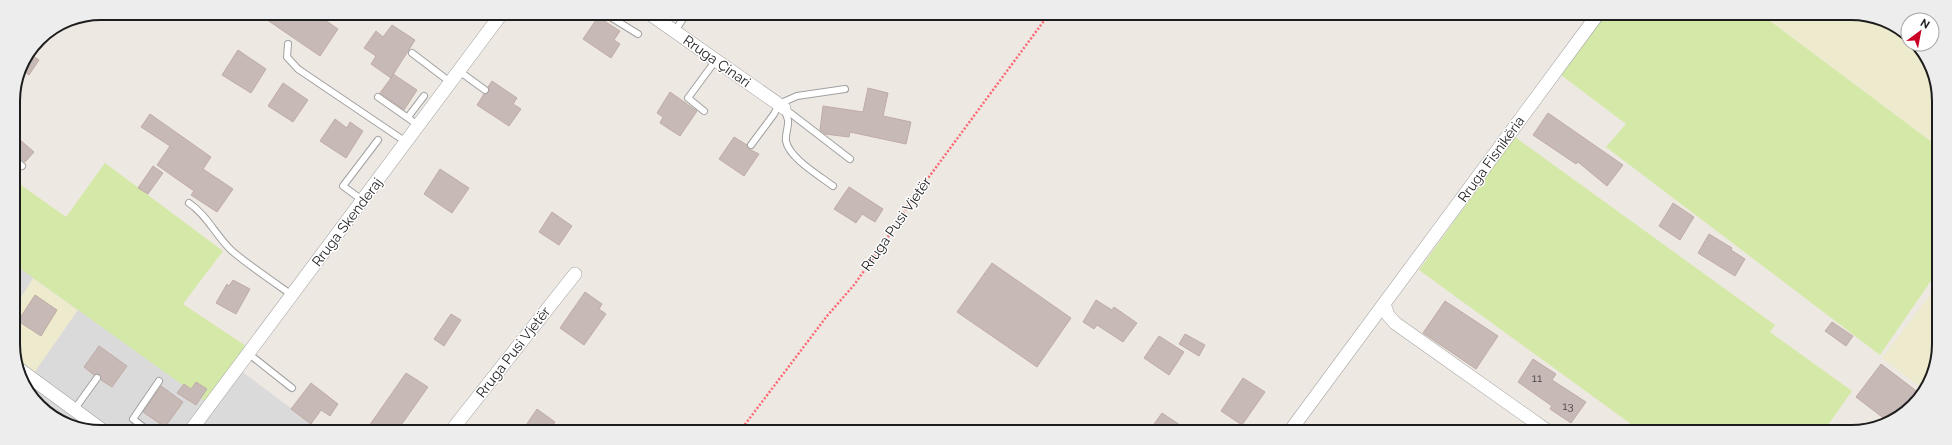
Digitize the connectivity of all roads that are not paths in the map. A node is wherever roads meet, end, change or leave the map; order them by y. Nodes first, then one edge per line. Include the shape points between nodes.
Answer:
1 (497, 20) edge
2 (614, 20) edge
3 (658, 20) edge
4 (682, 20) edge
5 (1594, 20) edge
6 (674, 31) junction
7 (638, 34) dead end
8 (288, 44) dead end
9 (412, 53) dead end
10 (716, 60) junction
11 (459, 71) junction
12 (450, 82) junction
13 (845, 89) dead end
14 (485, 90) dead end
15 (424, 96) dead end
16 (378, 97) dead end
17 (781, 106) junction
18 (704, 111) dead end
19 (408, 117) junction
20 (418, 126) junction
21 (378, 140) dead end
22 (406, 142) junction
23 (751, 145) dead end
24 (850, 158) dead end
25 (833, 186) dead end
26 (363, 200) junction
27 (189, 203) dead end
28 (575, 274) dead end
29 (292, 295) junction
30 (1384, 304) junction
31 (248, 354) junction
32 (97, 378) dead end
33 (159, 381) dead end
34 (31, 383) edge
35 (292, 388) dead end
36 (74, 410) junction
37 (95, 425) edge
38 (141, 425) edge
39 (195, 425) edge
40 (456, 425) edge
41 (1294, 425) edge
42 (1539, 425) edge

1 - 11 street, Rruga Skenderaj
2 - 7 lane
3 - 6 street, Rruga Çinari
4 - 6 lane
5 - 30 street, Rruga Fisnikëria
6 - 10 street, Rruga Çinari
8 - 22 lane via 287,56 298,70
9 - 12 lane
10 - 17 street, Rruga Çinari
10 - 18 lane via 688,98
11 - 12 street, Rruga Skenderaj
11 - 14 lane
12 - 20 street, Rruga Skenderaj
13 - 17 lane via 797,96
15 - 19 lane
16 - 19 lane
17 - 23 lane
17 - 24 lane
17 - 25 lane via 788,121 786,143 791,151 801,162
19 - 20 lane
20 - 22 street, Rruga Skenderaj
21 - 26 lane via 343,186
22 - 26 street, Rruga Skenderaj
26 - 29 street, Rruga Skenderaj
27 - 29 lane via 208,220 231,250
28 - 40 street, Rruga Pusi Vjetër
29 - 31 street, Rruga Skenderaj
30 - 41 street, Rruga Fisnikëria
30 - 42 street via 1388,315 1395,323
31 - 35 lane
31 - 39 street, Rruga Skenderaj
32 - 36 lane
33 - 38 lane via 133,419
34 - 36 street
36 - 37 street

